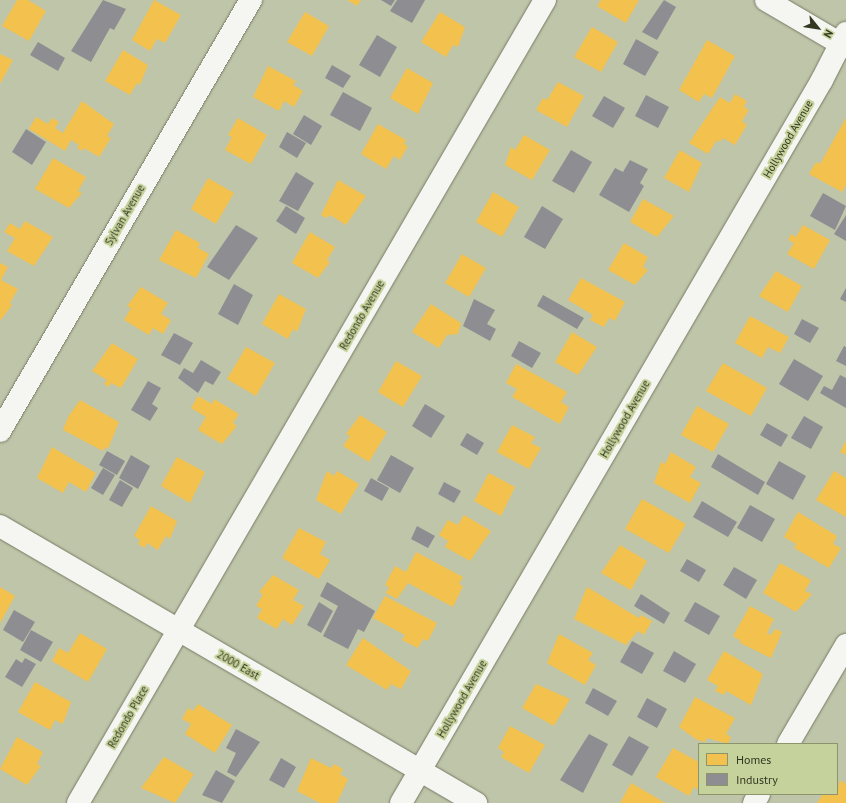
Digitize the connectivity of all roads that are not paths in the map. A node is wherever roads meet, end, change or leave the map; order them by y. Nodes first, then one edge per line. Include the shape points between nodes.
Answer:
1 (251, 0) edge
2 (545, 0) edge
3 (766, 0) edge
4 (844, 41) edge
5 (0, 431) edge
6 (0, 526) edge
7 (179, 630) junction
8 (846, 644) edge
9 (789, 743) edge
10 (420, 771) junction
11 (78, 803) edge
12 (401, 803) edge
13 (476, 803) edge

1 - 5 street, Sylvan Avenue
2 - 7 street, Redondo Avenue
3 - 4 street
4 - 10 street, Hollywood Avenue
6 - 7 street, 2000 East
7 - 10 street, 2000 East
7 - 11 street, Redondo Place
8 - 9 street
10 - 12 street, Hollywood Avenue
10 - 13 street, 2000 East

